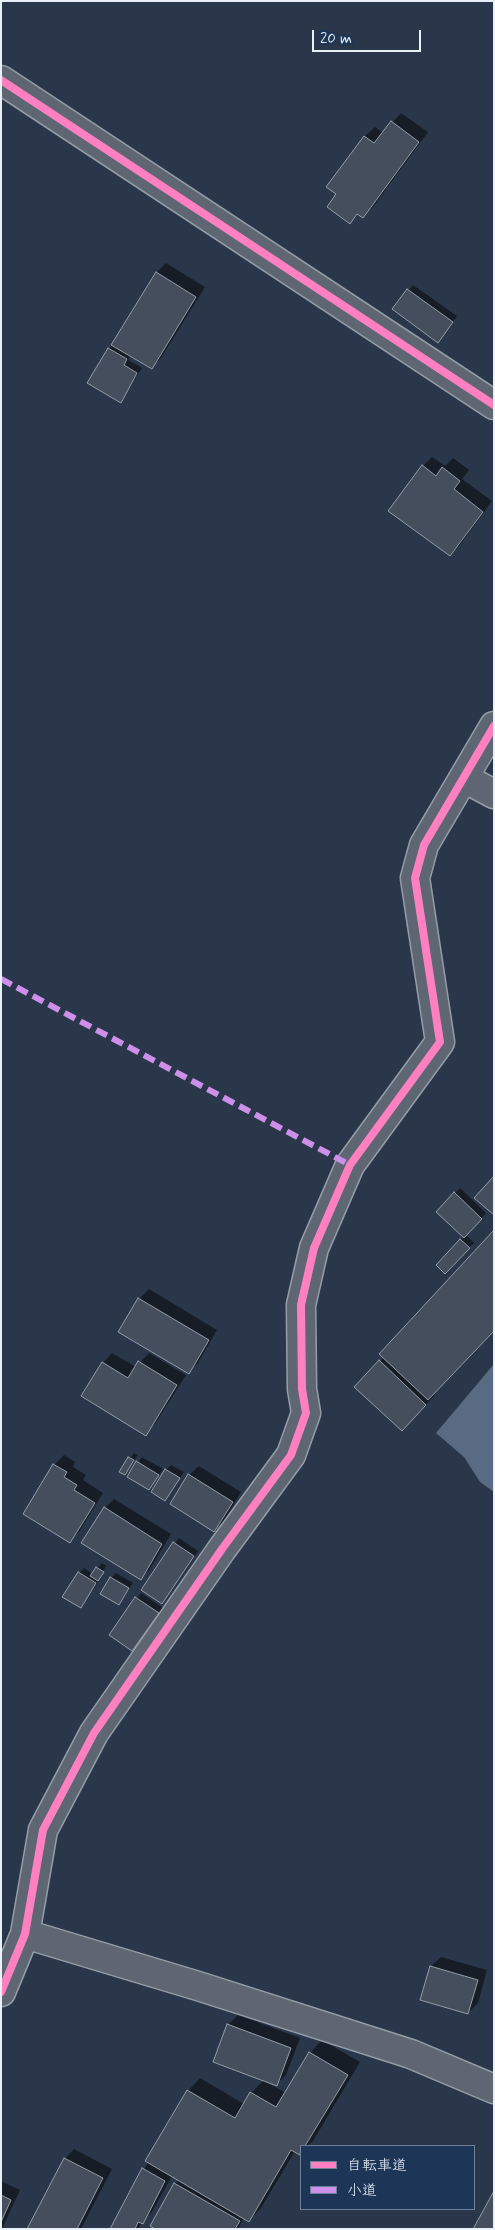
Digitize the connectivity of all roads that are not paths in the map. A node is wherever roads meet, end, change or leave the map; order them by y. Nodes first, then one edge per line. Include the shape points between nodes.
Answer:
1 (1, 80) edge
2 (494, 405) edge
3 (494, 726) edge
4 (464, 778) junction
5 (494, 794) edge
6 (25, 1934) junction
7 (1, 1992) edge
8 (494, 2089) edge

1 - 2 street
3 - 4 street
4 - 5 street
4 - 6 street via 424,845 415,878 440,1042 350,1165 314,1248 301,1306 302,1389 306,1413 291,1455 222,1548 94,1733 43,1830
6 - 7 street
6 - 8 street via 411,2054

